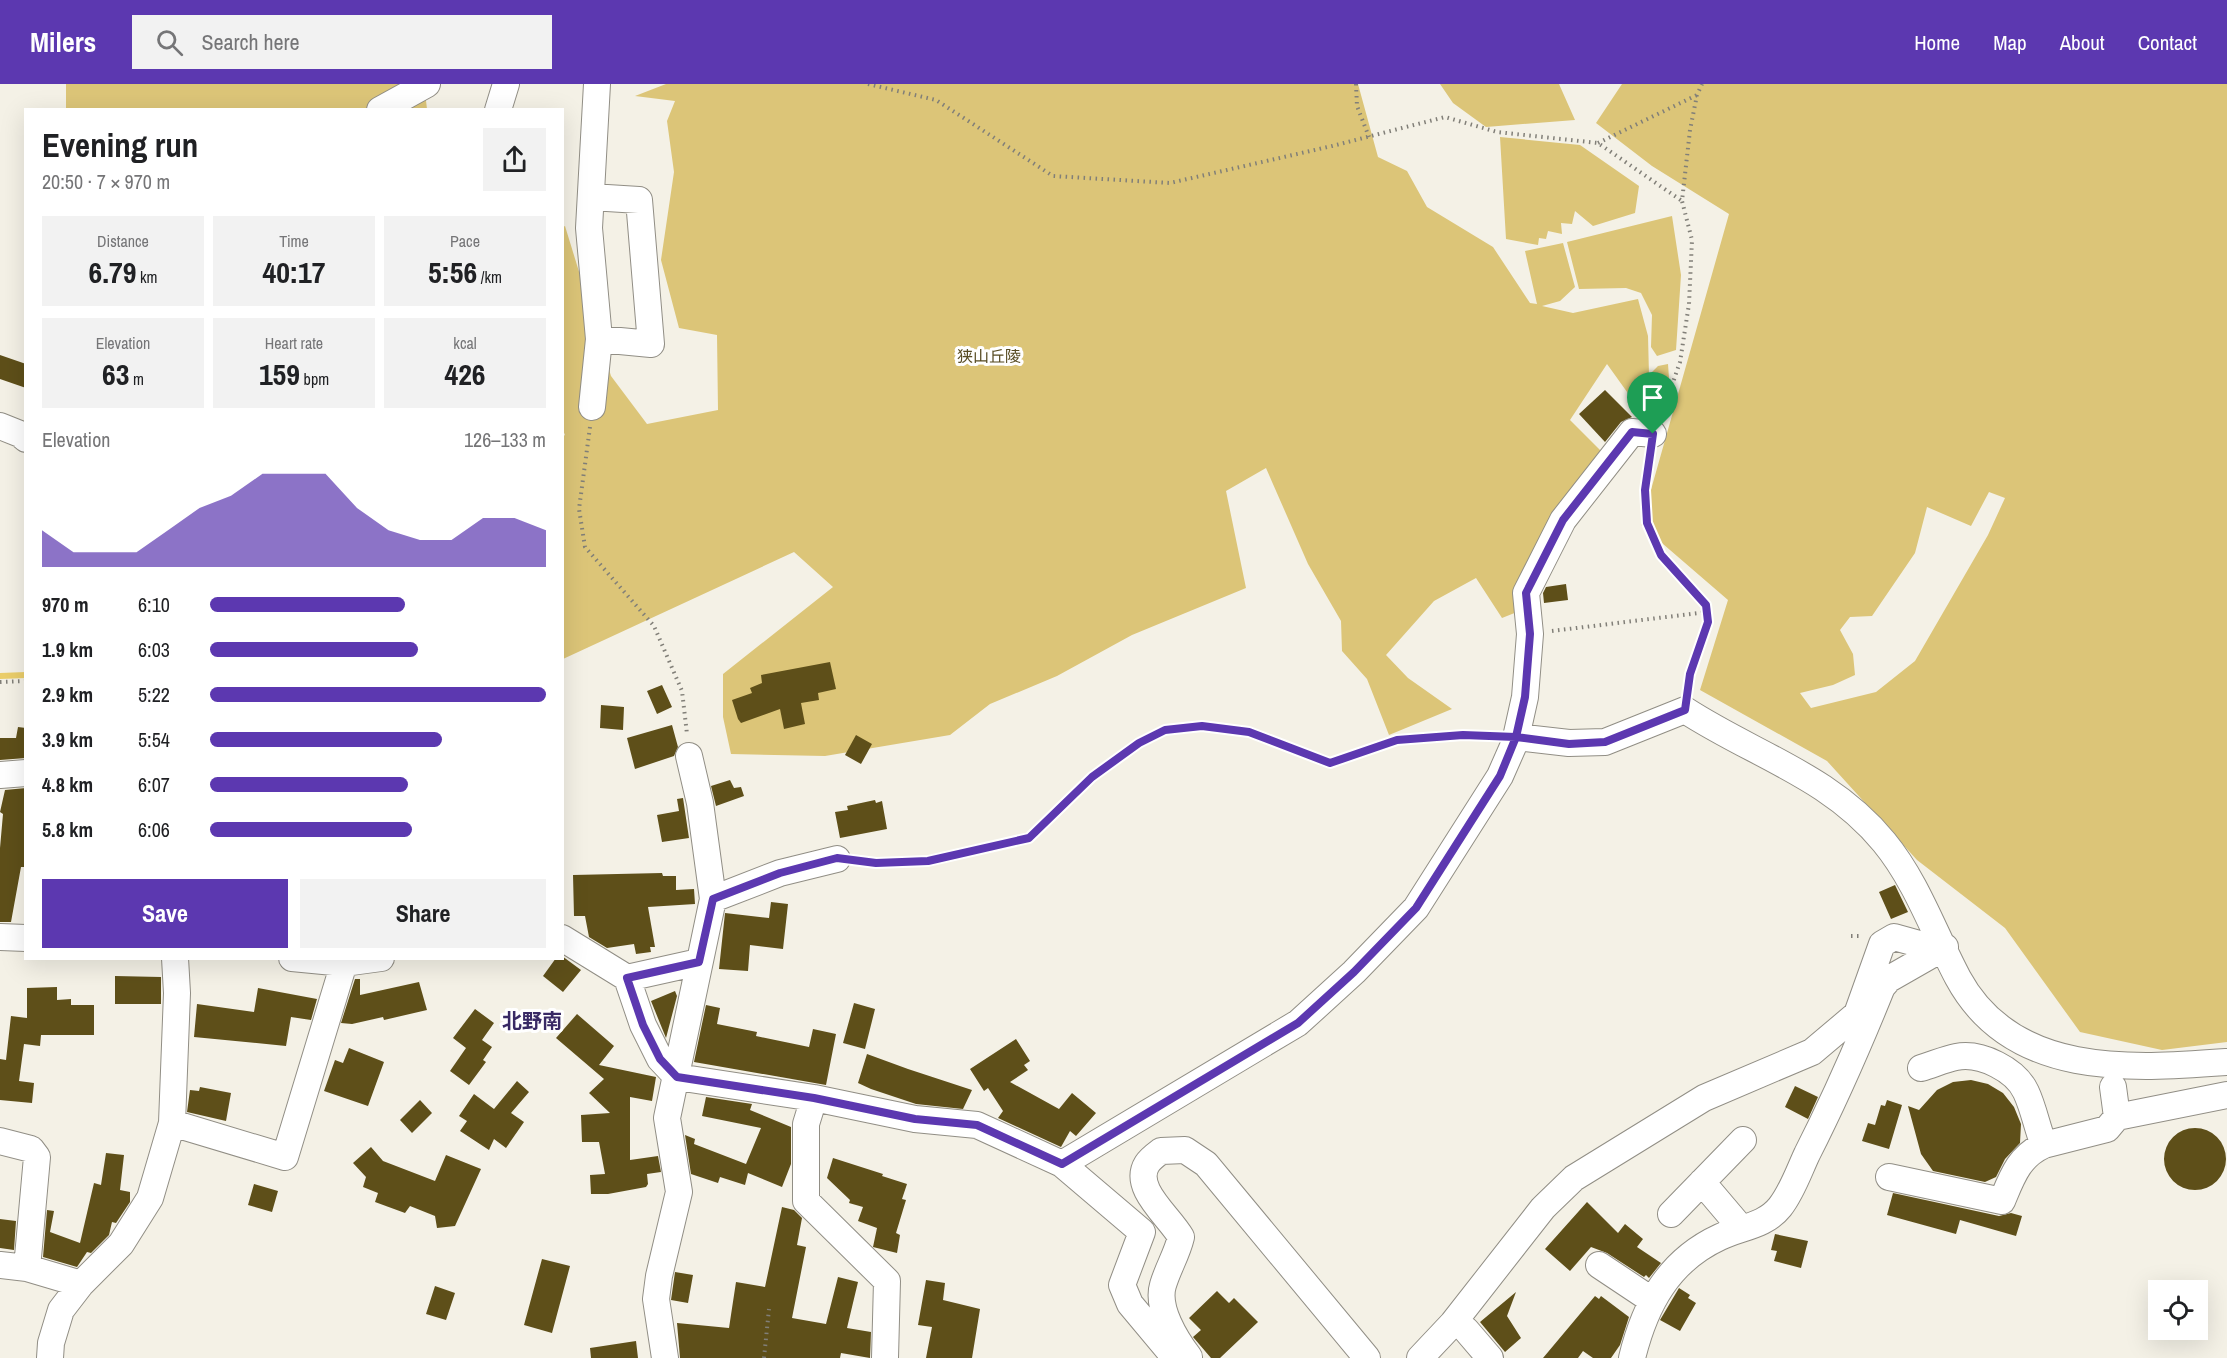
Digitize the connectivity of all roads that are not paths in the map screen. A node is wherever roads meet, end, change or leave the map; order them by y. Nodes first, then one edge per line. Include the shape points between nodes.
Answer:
1 (428, 84) edge
2 (506, 84) edge
3 (597, 84) edge
4 (384, 108) edge
5 (499, 108) edge
6 (591, 197) junction
7 (598, 339) junction
8 (592, 407) road end
9 (0, 426) edge
10 (1653, 434) road end
11 (24, 438) edge
12 (1516, 737) junction
13 (689, 756) road end
14 (24, 773) edge
15 (0, 775) edge
16 (837, 858) road end
17 (713, 899) junction
18 (0, 937) edge
19 (24, 938) edge
20 (564, 939) edge
21 (1945, 948) junction
22 (175, 960) edge
23 (313, 960) edge
24 (366, 960) edge
25 (699, 962) junction
26 (344, 963) junction
27 (627, 978) junction
28 (2227, 1062) edge
29 (1921, 1068) dead end
30 (677, 1077) junction
31 (2113, 1087) dead end
32 (2227, 1095) edge
33 (814, 1098) junction
34 (2117, 1117) junction
35 (172, 1123) junction
36 (1743, 1140) dead end
37 (0, 1141) edge
38 (2044, 1145) junction
39 (1062, 1164) junction
40 (1889, 1177) dead end
41 (1702, 1182) junction
42 (1671, 1214) dead end
43 (1742, 1228) junction
44 (0, 1265) edge
45 (1599, 1265) dead end
46 (27, 1268) junction
47 (81, 1284) junction
48 (1653, 1301) junction
49 (1466, 1330) dead end
50 (1180, 1357) edge
51 (50, 1358) edge
52 (665, 1358) edge
53 (885, 1358) edge
54 (1367, 1358) edge
55 (1420, 1358) edge
56 (1490, 1358) edge
57 (1632, 1358) edge

1 - 4 street
2 - 5 street
3 - 6 street
6 - 7 street via 589,228
6 - 7 street via 639,200 651,344
7 - 8 street
9 - 11 street
10 - 12 street via 1632,432 1563,520 1526,593 1530,634 1525,697
12 - 21 street via 1569,744 1605,742 1685,710 1725,736 1817,782 1855,811 1903,868
12 - 39 street via 1500,776 1416,908 1354,972 1298,1023
13 - 17 street via 700,803
14 - 15 street
16 - 17 street via 780,873
17 - 25 street
18 - 19 street
20 - 27 street
21 - 28 street via 1959,978 1985,1014 2015,1038 2051,1055 2144,1068
21 - 43 street via 1889,979 1882,987 1839,1092 1781,1206 1760,1223
21 - 55 street via 1894,937 1882,944 1857,1014 1812,1052 1704,1098 1574,1178 1543,1208 1453,1323
22 - 35 street
23 - 26 street
24 - 26 street
25 - 27 street
25 - 30 street
26 - 35 street via 285,1156
27 - 30 street via 660,1059
29 - 38 street via 1958,1056 1992,1062 2016,1074
30 - 33 street
30 - 52 street via 667,1118 679,1192 656,1299
31 - 34 street
32 - 34 street
33 - 39 street via 915,1119 977,1125
33 - 53 street via 806,1124 806,1201 887,1281
34 - 38 street via 2107,1129
35 - 47 street via 150,1198 121,1244
36 - 41 street
37 - 46 street via 31,1149 37,1157
38 - 40 street via 2018,1164 2002,1201
39 - 50 street via 1142,1232 1122,1285 1130,1304 1171,1353
41 - 42 street
41 - 43 street
43 - 48 street via 1698,1250 1668,1276
44 - 46 street
45 - 48 street
46 - 47 street
47 - 51 street via 61,1310
48 - 57 street via 1641,1322
49 - 56 street
50 - 54 street via 1162,1287 1181,1237 1172,1221 1146,1194 1143,1178 1147,1164 1161,1150 1185,1150 1206,1164

